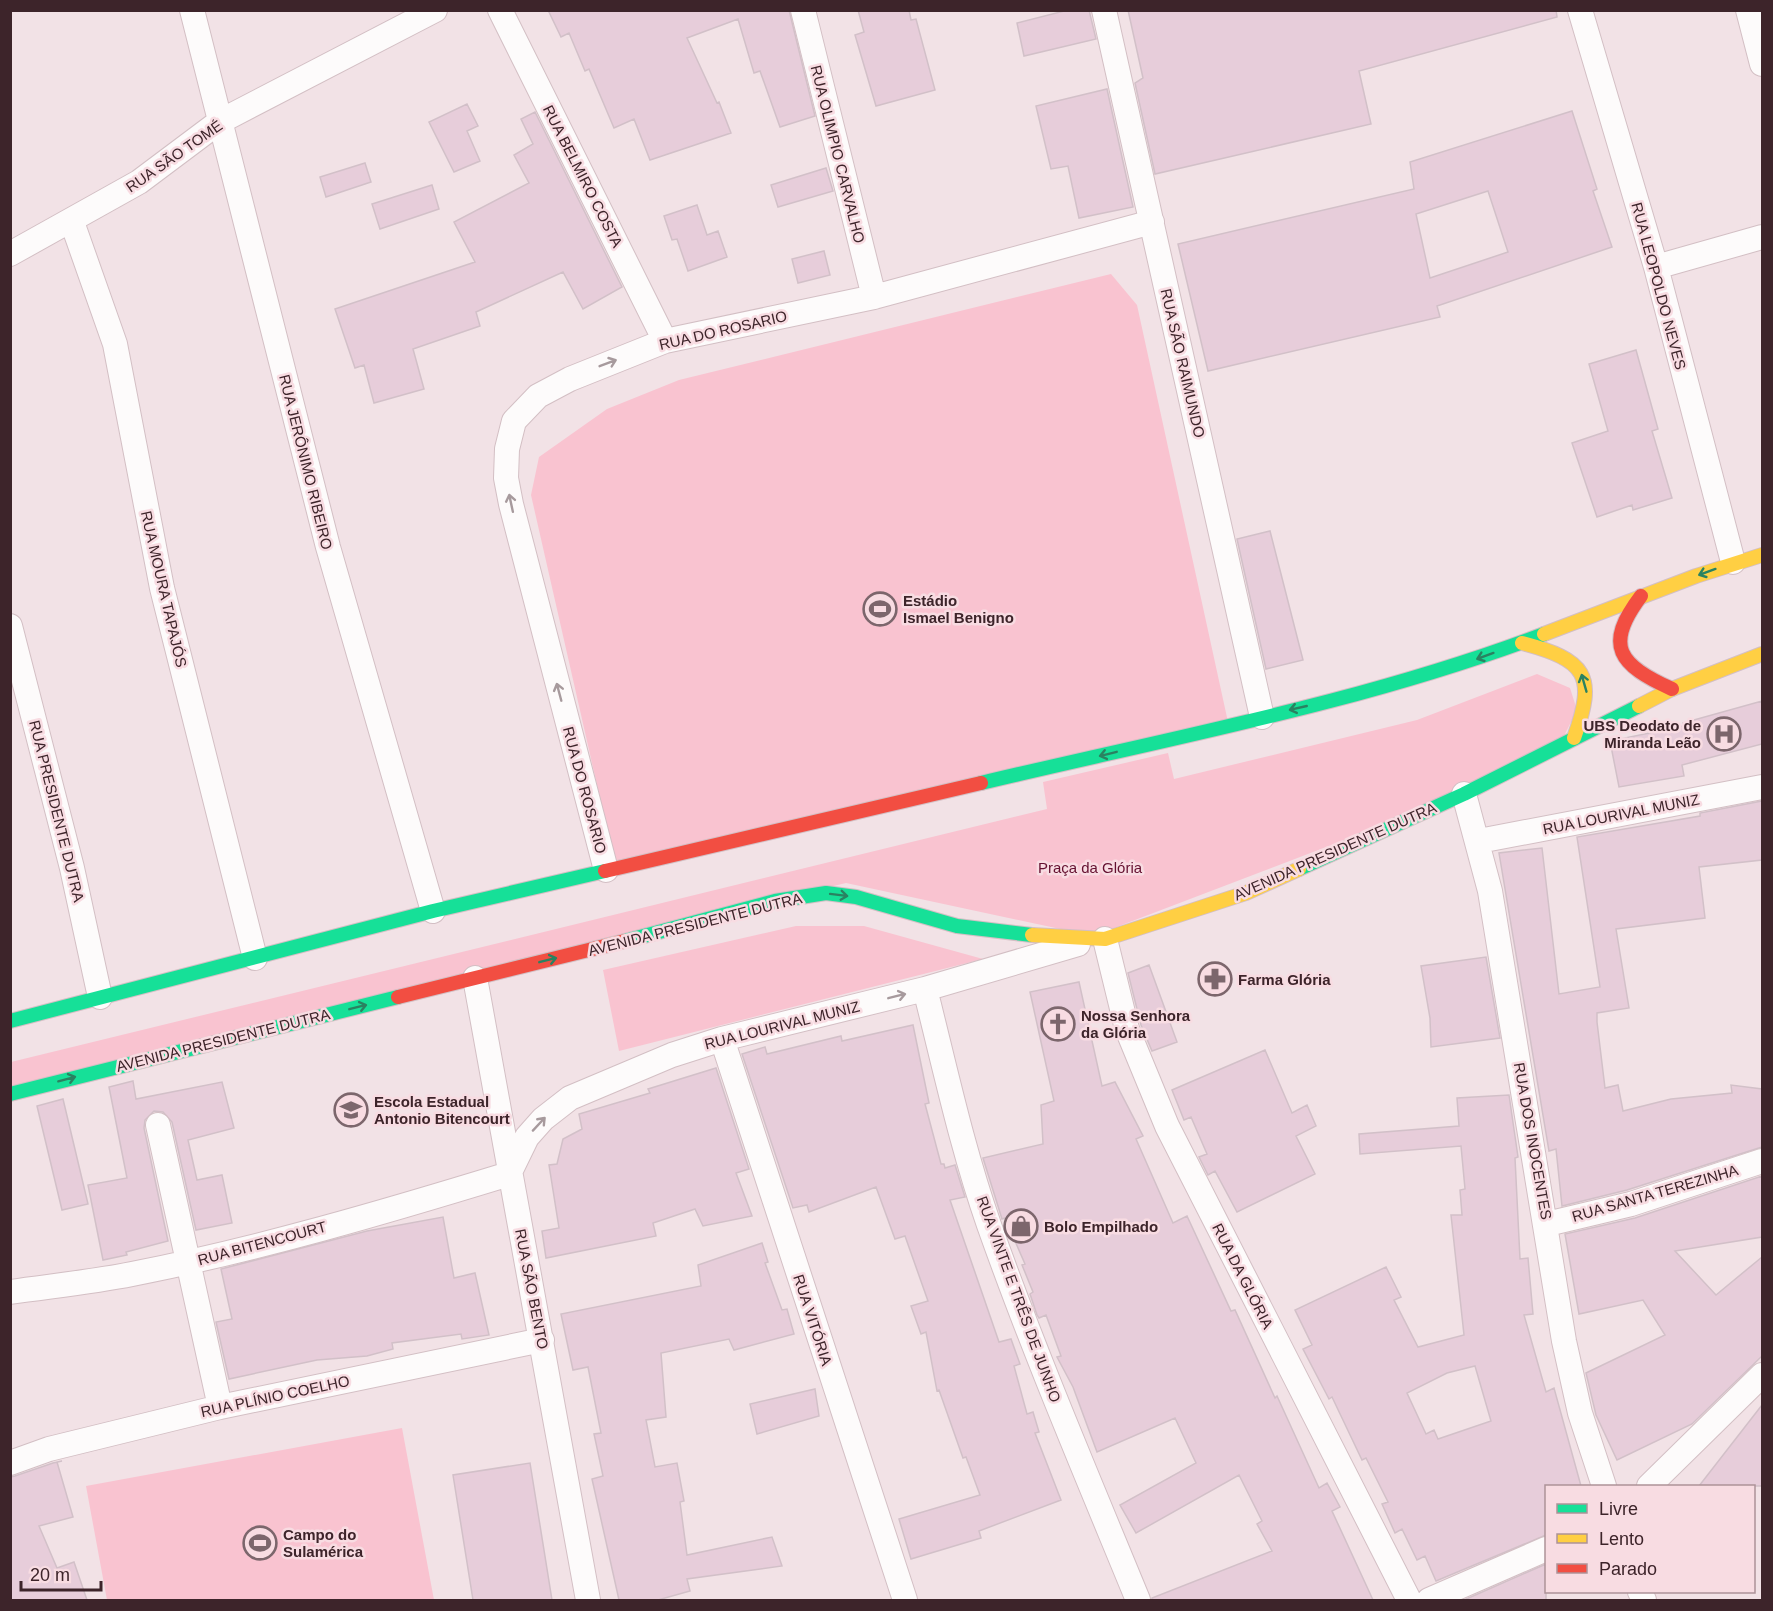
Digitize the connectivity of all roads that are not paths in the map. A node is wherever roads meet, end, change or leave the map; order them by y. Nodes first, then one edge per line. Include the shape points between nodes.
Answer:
1 (192, 10) edge
2 (435, 10) edge
3 (500, 10) edge
4 (803, 10) edge
5 (1104, 10) edge
6 (1580, 10) edge
7 (1748, 10) edge
8 (1762, 64) edge
9 (219, 122) junction
10 (72, 222) junction
11 (1152, 222) junction
12 (1762, 237) edge
13 (10, 254) edge
14 (1656, 267) junction
15 (874, 297) junction
16 (665, 341) junction
17 (1762, 555) edge
18 (1733, 562) junction
19 (1641, 596) junction
20 (10, 626) edge
21 (1522, 643) junction
22 (1762, 654) edge
23 (1672, 689) junction
24 (1262, 717) junction
25 (1574, 738) junction
26 (1762, 787) edge
27 (1464, 794) junction
28 (1479, 841) junction
29 (606, 870) junction
30 (433, 911) junction
31 (1100, 939) junction
32 (255, 958) junction
33 (475, 978) junction
34 (925, 989) junction
35 (100, 998) junction
36 (10, 1021) edge
37 (722, 1039) junction
38 (10, 1094) edge
39 (158, 1125) dead end
40 (1762, 1161) edge
41 (509, 1174) junction
42 (1547, 1224) junction
43 (189, 1262) junction
44 (10, 1292) edge
45 (542, 1340) junction
46 (1762, 1375) edge
47 (220, 1407) junction
48 (10, 1463) edge
49 (1604, 1485) edge
50 (1650, 1485) edge
51 (1545, 1549) edge
52 (1409, 1599) edge
53 (588, 1600) edge
54 (905, 1600) edge
55 (1138, 1600) edge

1 - 9 street, RUA JERÔNIMO RIBEIRO
2 - 9 street, RUA SÃO TOMÉ
3 - 16 street, RUA BELMIRO COSTA
4 - 15 street, RUA OLIMPIO CARVALHO
5 - 11 street, RUA SÃO RAIMUNDO
6 - 14 street, RUA LEOPOLDO NEVES
7 - 8 street
9 - 10 street, RUA SÃO TOMÉ via 139,182
9 - 30 street, RUA JERÔNIMO RIBEIRO via 328,546
10 - 13 street, RUA SÃO TOMÉ
10 - 32 street, RUA MOURA TAPAJÓS via 116,344 162,588
11 - 15 street, RUA DO ROSARIO
11 - 24 street, RUA SÃO RAIMUNDO
12 - 14 street
14 - 18 street, RUA LEOPOLDO NEVES
15 - 16 street, RUA DO ROSARIO
29 -> 16 street, RUA DO ROSARIO via 511,504 506,477 507,449 514,421 538,396 578,375
17 - 18 street
18 -> 19 street
19 - 21 street
19 - 23 street via 1621,624 1623,653 1645,677
20 - 35 street, RUA PRESIDENTE DUTRA via 72,868
21 -> 24 street via 1434,674
25 -> 21 street via 1585,712 1587,695 1579,667 1552,649
22 - 23 street, AVENIDA PRESIDENTE DUTRA
23 - 25 street, AVENIDA PRESIDENTE DUTRA
24 -> 29 street
25 - 27 street, AVENIDA PRESIDENTE DUTRA
26 - 28 street, RUA LOURIVAL MUNIZ
27 - 28 street, RUA DOS INOCENTES
27 - 31 street, AVENIDA PRESIDENTE DUTRA via 1246,893
28 - 42 street, RUA DOS INOCENTES
29 - 30 street
30 - 32 street
33 -> 31 street, AVENIDA PRESIDENTE DUTRA via 775,901 826,893 856,897 957,926
31 - 34 street, RUA LOURIVAL MUNIZ
31 - 52 street, RUA DA GLÓRIA via 1126,1029 1167,1126
32 - 35 street
38 -> 33 street, AVENIDA PRESIDENTE DUTRA
33 - 41 street, RUA SÃO BENTO
37 -> 34 street, RUA LOURIVAL MUNIZ
34 - 55 street, RUA VINTE E TRÊS DE JUNHO via 969,1164 989,1224 1033,1344
35 - 36 street
41 -> 37 street, RUA LOURIVAL MUNIZ via 527,1137 570,1098 672,1055
37 - 54 street, RUA VITÓRIA
39 - 43 street
40 - 42 street, RUA SANTA TEREZINHA via 1631,1204
41 - 43 street, RUA BITENCOURT
41 - 45 street, RUA SÃO BENTO
42 - 49 street, RUA DOS INOCENTES via 1564,1341 1580,1413
43 - 44 street, RUA BITENCOURT
43 - 47 street
45 - 47 street, RUA PLÍNIO COELHO
45 - 53 street, RUA SÃO BENTO
46 - 50 street
47 - 48 street, RUA PLÍNIO COELHO via 49,1449
51 - 52 street

